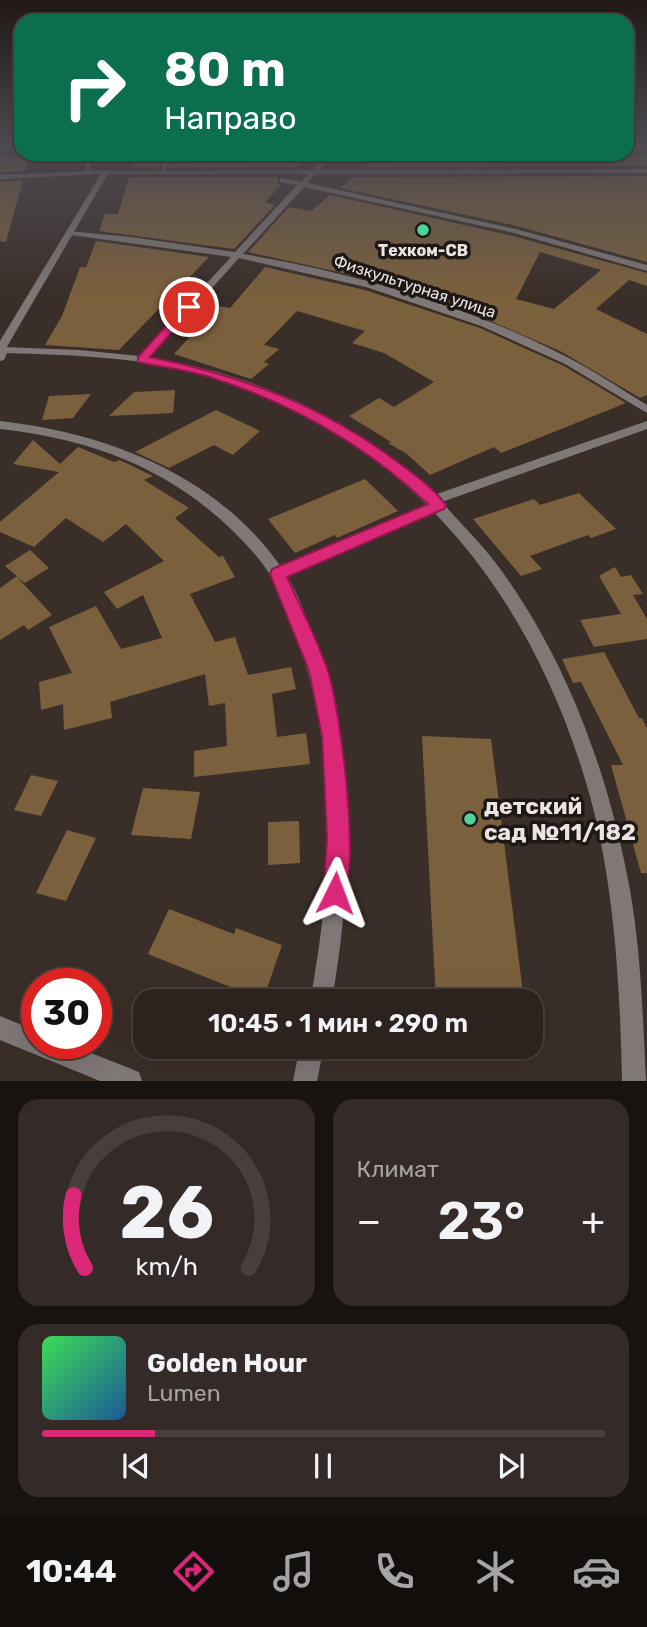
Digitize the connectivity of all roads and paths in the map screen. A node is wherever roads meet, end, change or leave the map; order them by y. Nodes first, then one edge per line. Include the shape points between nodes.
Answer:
1 (93, 195) edge
2 (291, 195) edge
3 (354, 195) edge
4 (71, 233) junction
5 (236, 255) junction
6 (647, 268) edge
7 (1, 353) edge
8 (142, 359) junction
9 (647, 410) edge
10 (0, 425) edge
11 (647, 425) edge
12 (436, 503) junction
13 (278, 574) junction
14 (323, 989) edge
15 (0, 1028) edge
16 (309, 1059) edge
17 (130, 1081) edge
18 (305, 1081) edge
19 (634, 1081) edge

1 - 4 street
2 - 5 street
3 - 6 street via 516,231
4 - 5 street, Физкультурная улица
4 - 7 street
5 - 8 street
5 - 9 street, Физкультурная улица via 346,277 479,322 543,348
7 - 8 street
8 - 12 street via 208,373 290,403 372,450
10 - 13 street via 63,433 103,444 181,481 216,506
11 - 12 street
12 - 13 street
12 - 19 street via 481,552 513,597 546,655 575,721 599,797 619,888 632,996
13 - 14 street via 318,671 332,736 338,839 332,946
15 - 17 street
16 - 18 street

